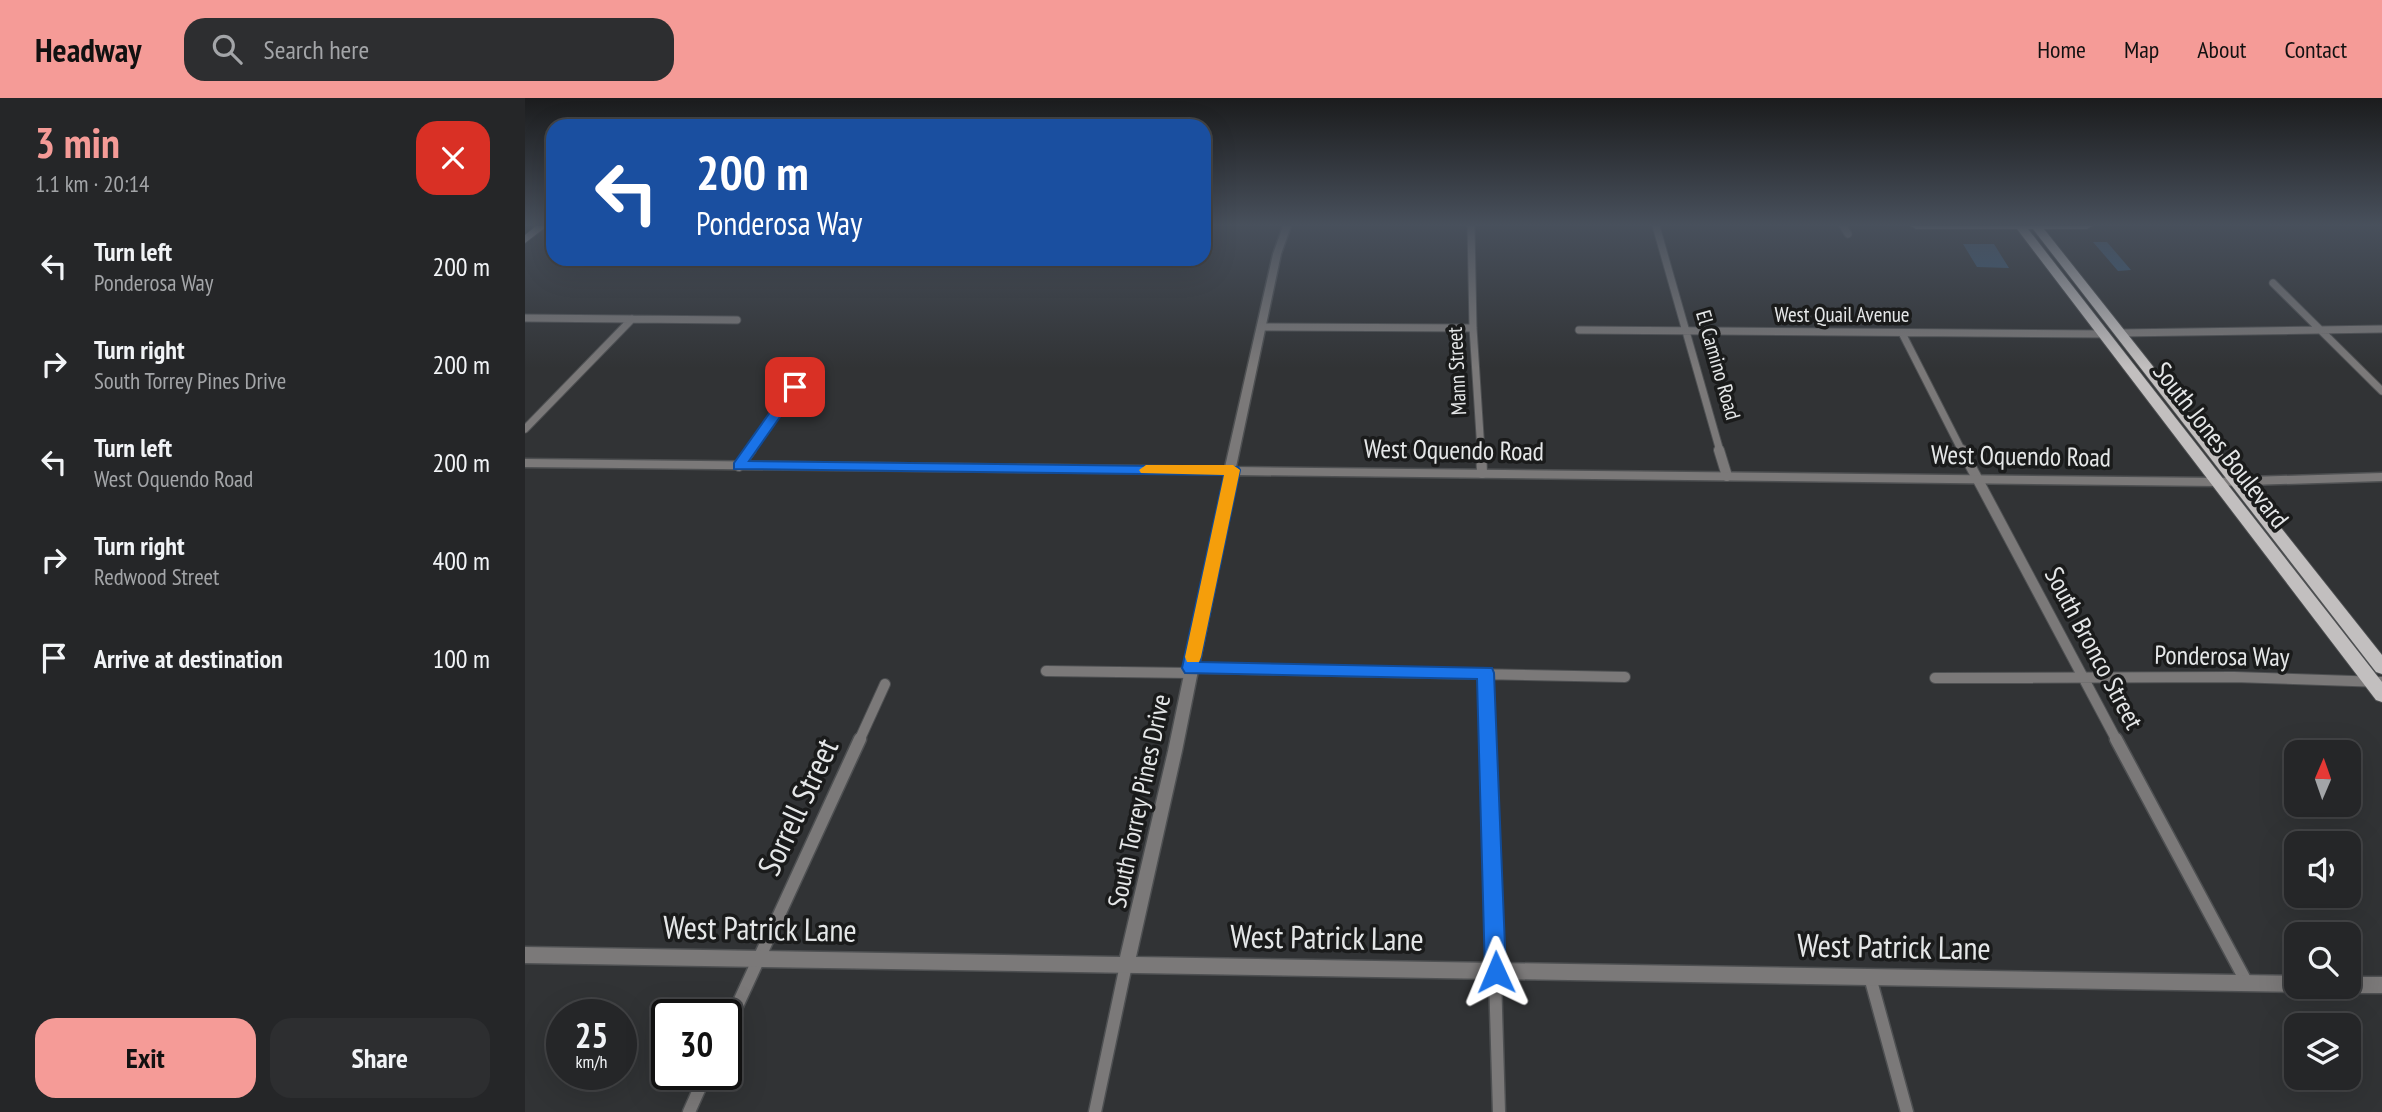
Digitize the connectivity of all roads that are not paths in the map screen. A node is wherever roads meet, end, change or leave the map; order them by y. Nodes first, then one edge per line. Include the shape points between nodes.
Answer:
1 (1273, 273) edge
2 (1471, 273) edge
3 (1670, 273) edge
4 (2057, 273) edge
5 (2073, 273) edge
6 (2273, 283) dead end
7 (525, 318) edge
8 (632, 319) junction
9 (737, 320) dead end
10 (1261, 327) junction
11 (1472, 328) junction
12 (2320, 329) junction
13 (2382, 329) edge
14 (1579, 330) dead end
15 (1686, 331) junction
16 (1902, 333) junction
17 (2120, 333) junction
18 (2105, 334) junction
19 (795, 387) dead end
20 (2382, 391) edge
21 (525, 429) edge
22 (525, 463) edge
23 (739, 466) junction
24 (1233, 470) junction
25 (1482, 473) junction
26 (1727, 475) junction
27 (2382, 477) edge
28 (1977, 478) junction
29 (2218, 482) junction
30 (2236, 482) junction
31 (2382, 667) edge
32 (1046, 671) dead end
33 (1190, 671) junction
34 (1486, 673) junction
35 (1625, 677) dead end
36 (1935, 678) dead end
37 (2084, 678) junction
38 (885, 684) dead end
39 (2379, 686) edge
40 (525, 955) edge
41 (759, 959) junction
42 (1126, 964) junction
43 (1496, 972) junction
44 (1870, 976) junction
45 (2248, 983) junction
46 (2284, 984) edge
47 (2361, 985) edge
48 (2382, 985) edge
49 (740, 999) edge
50 (698, 1090) edge
51 (688, 1112) edge
52 (1095, 1112) edge
53 (1499, 1112) edge
54 (1907, 1112) edge

1 - 10 street, South Torrey Pines Drive
2 - 11 street, Mann Street
3 - 15 street, El Camino Road
4 - 18 main road, South Jones Boulevard
5 - 17 main road, South Jones Boulevard
6 - 12 street
7 - 8 street
8 - 9 street
8 - 21 street
10 - 11 street
10 - 24 street, South Torrey Pines Drive via 1230,465
11 - 25 street, Mann Street
12 - 13 street
12 - 17 street
12 - 20 street
14 - 15 street, West Quail Avenue
15 - 16 street, West Quail Avenue
15 - 26 street, El Camino Road
16 - 18 street, West Quail Avenue
16 - 28 street, South Bronco Street
17 - 30 main road, South Jones Boulevard
18 - 29 main road, South Jones Boulevard
19 - 23 street
22 - 23 street, West Oquendo Road
23 - 24 street, West Oquendo Road
24 - 25 street, West Oquendo Road
24 - 33 street, South Torrey Pines Drive
25 - 26 street, West Oquendo Road
26 - 28 street, West Oquendo Road
27 - 30 street, West Oquendo Road
28 - 29 street, West Oquendo Road
28 - 37 street, South Bronco Street
29 - 30 street, West Oquendo Road
29 - 39 main road, South Jones Boulevard
30 - 31 main road, South Jones Boulevard
32 - 33 street
33 - 34 street
33 - 42 street, South Torrey Pines Drive
34 - 35 street
34 - 43 street
36 - 37 street, Ponderosa Way
37 - 39 street, Ponderosa Way via 2234,677
37 - 45 street, South Bronco Street
38 - 41 street, Sorrell Street
40 - 41 street, West Patrick Lane
41 - 42 street, West Patrick Lane
41 - 49 street, Sorrell Street
42 - 43 street, West Patrick Lane
42 - 52 street, South Torrey Pines Drive
43 - 44 street, West Patrick Lane
43 - 53 street
44 - 45 street, West Patrick Lane
44 - 54 street
45 - 46 street, West Patrick Lane
47 - 48 street
50 - 51 street

